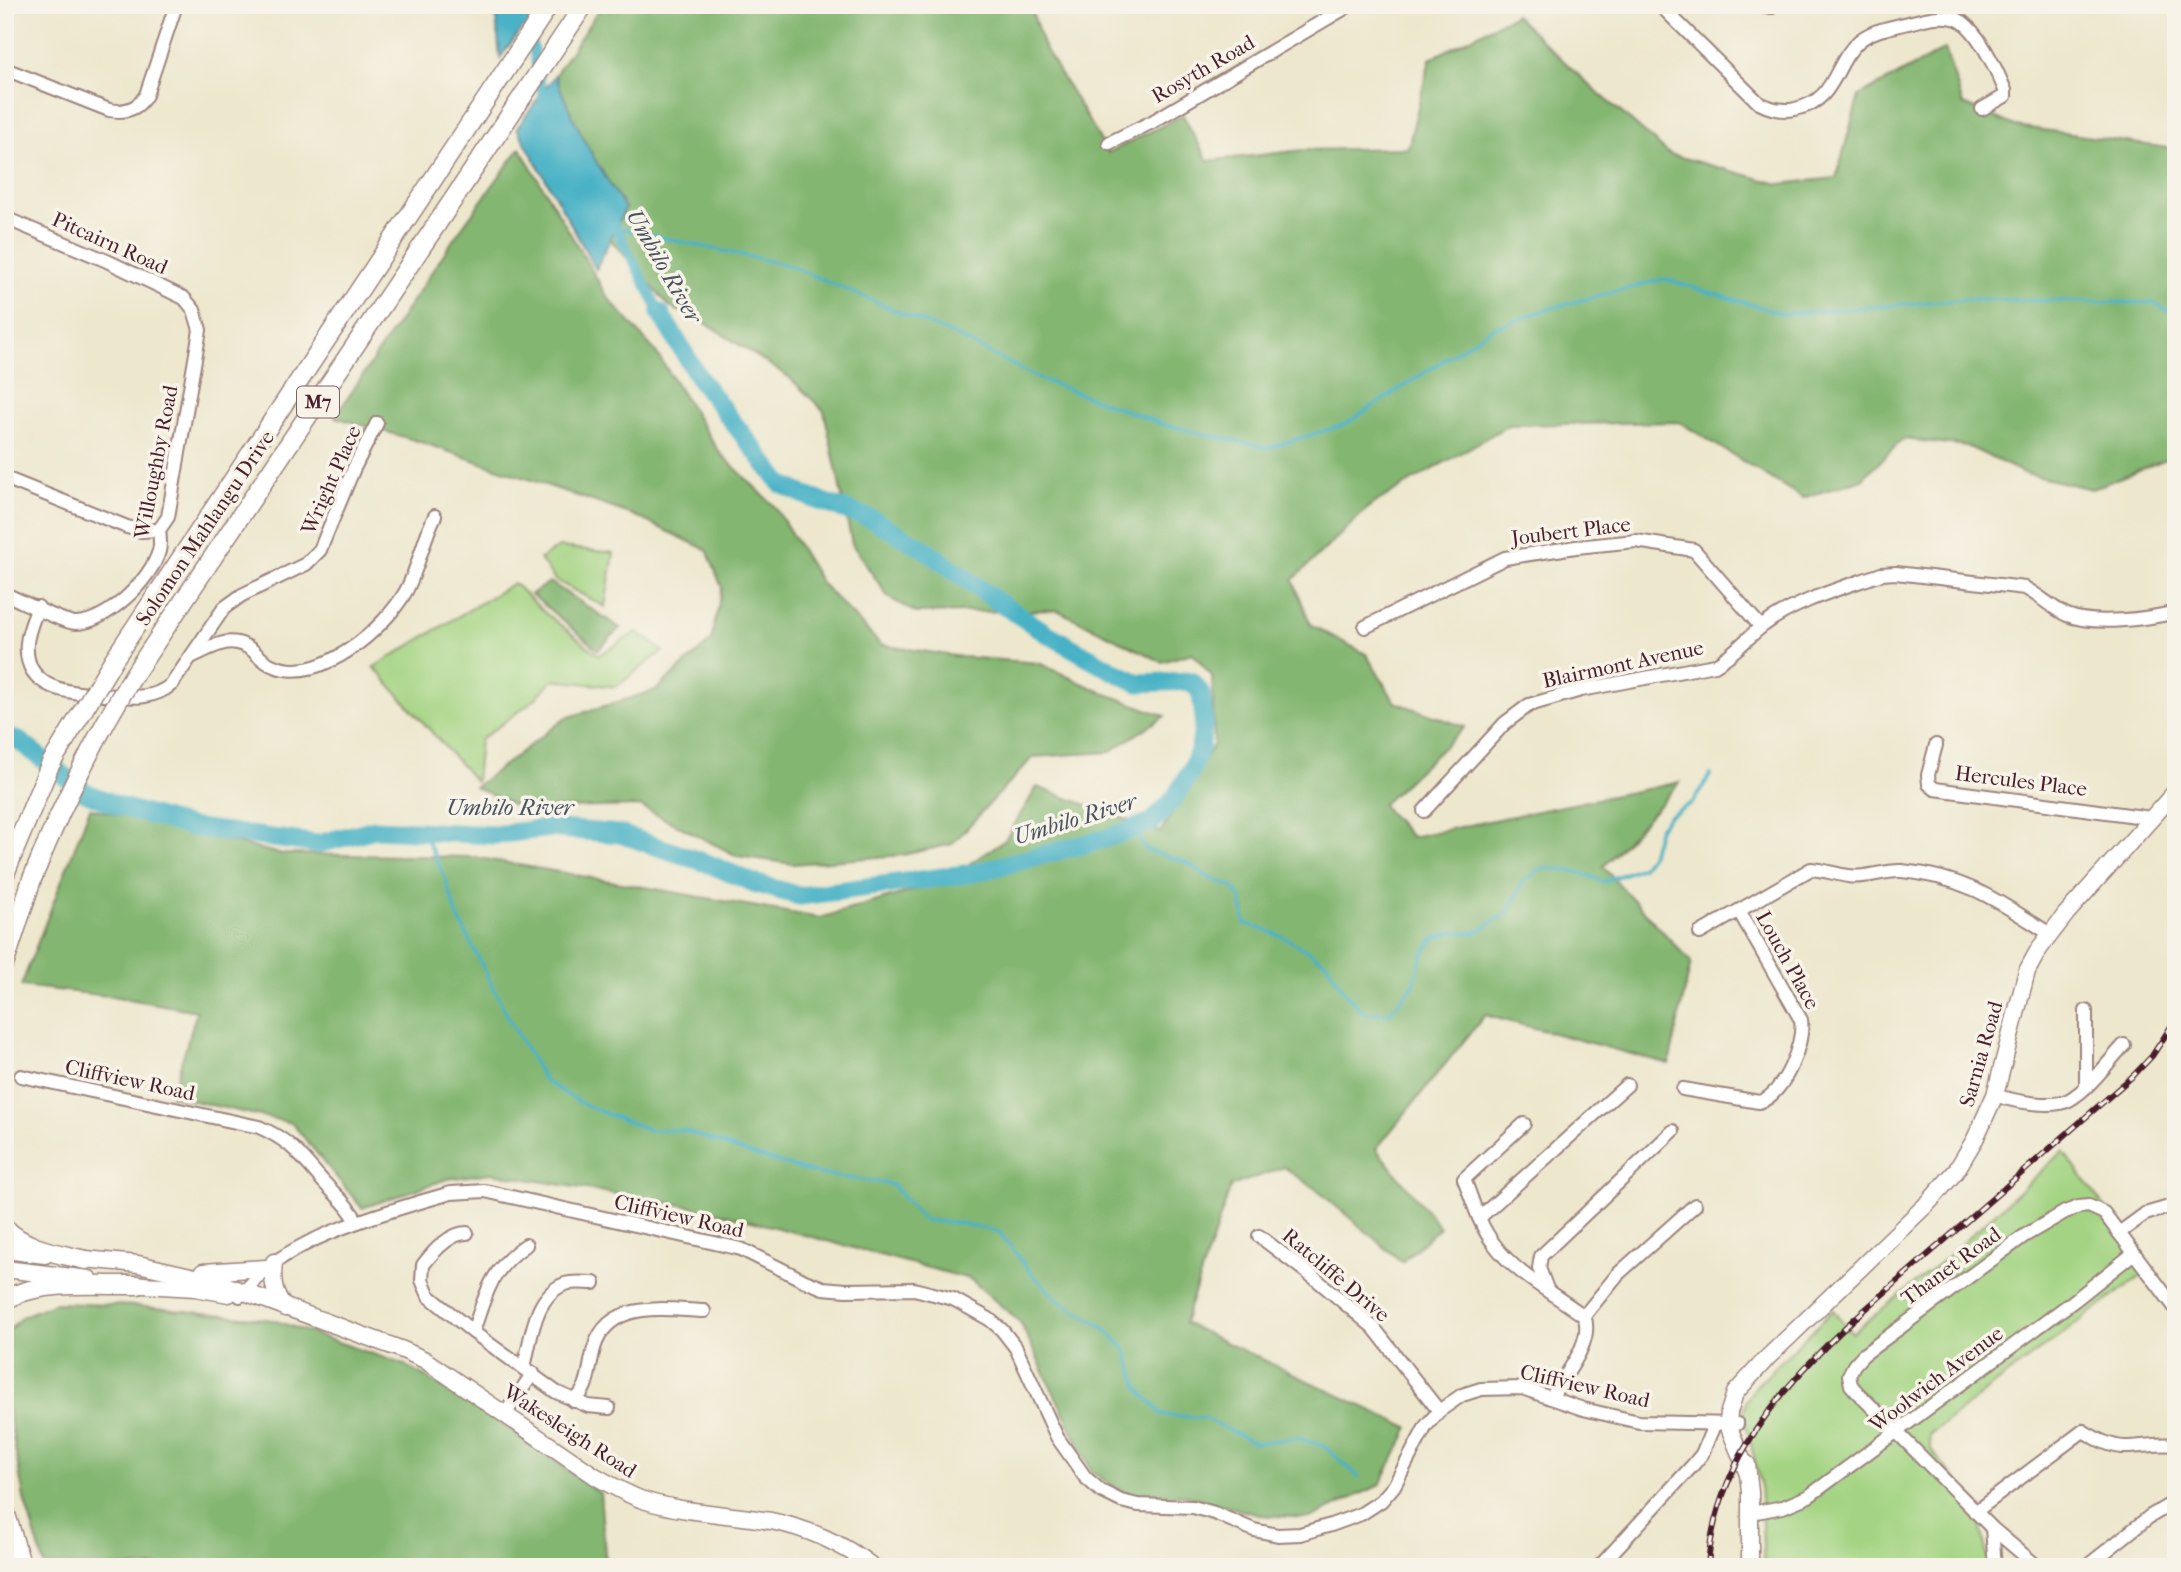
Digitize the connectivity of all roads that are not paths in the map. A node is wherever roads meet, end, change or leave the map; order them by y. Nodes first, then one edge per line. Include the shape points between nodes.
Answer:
1 (550, 5) edge
2 (584, 5) edge
3 (1350, 5) edge
4 (1660, 5) edge
5 (174, 11) dead end
6 (5, 69) edge
7 (1982, 109) dead end
8 (1109, 143) dead end
9 (5, 218) edge
10 (194, 310) joint
11 (377, 423) dead end
12 (5, 478) edge
13 (435, 516) dead end
14 (159, 530) junction
15 (5, 594) edge
16 (37, 607) junction
17 (2176, 612) edge
18 (1365, 627) dead end
19 (1761, 627) junction
20 (192, 656) junction
21 (1936, 745) dead end
22 (2176, 791) edge
23 (1424, 811) dead end
24 (2151, 818) junction
25 (5, 874) edge
26 (1739, 911) junction
27 (1700, 933) dead end
28 (2050, 933) junction
29 (5, 962) edge
30 (2086, 1012) dead end
31 (2124, 1045) dead end
32 (21, 1076) dead end
33 (1627, 1084) dead end
34 (2086, 1085) junction
35 (1683, 1090) dead end
36 (1994, 1095) junction
37 (1524, 1124) dead end
38 (1673, 1131) dead end
39 (1695, 1205) dead end
40 (2176, 1205) edge
41 (1479, 1218) junction
42 (357, 1222) junction
43 (5, 1228) edge
44 (467, 1233) dead end
45 (2119, 1233) junction
46 (1259, 1236) dead end
47 (526, 1245) dead end
48 (5, 1250) edge
49 (2134, 1253) junction
50 (86, 1260) junction
51 (270, 1265) junction
52 (5, 1269) edge
53 (172, 1270) junction
54 (594, 1283) dead end
55 (138, 1285) junction
56 (1547, 1290) junction
57 (247, 1295) junction
58 (5, 1301) edge
59 (285, 1308) junction
60 (2176, 1309) edge
61 (704, 1311) dead end
62 (1584, 1316) junction
63 (473, 1332) junction
64 (529, 1370) junction
65 (1551, 1398) junction
66 (574, 1401) junction
67 (609, 1408) dead end
68 (1439, 1411) junction
69 (505, 1415) junction
70 (1726, 1425) junction
71 (1897, 1432) junction
72 (2176, 1446) edge
73 (2176, 1501) edge
74 (5, 1511) edge
75 (1975, 1512) junction
76 (1751, 1513) junction
77 (1992, 1528) junction
78 (2089, 1565) edge
79 (22, 1567) edge
80 (873, 1567) edge
81 (1599, 1567) edge
82 (1750, 1567) edge
83 (1995, 1567) edge
84 (2038, 1567) edge

1 - 25 highway, Solomon Mahlangu Drive / M7, bridge via 114,659 50,765
2 - 29 highway, Solomon Mahlangu Drive / M7, bridge via 111,711 32,879
3 - 8 street, Rosyth Road
4 - 7 street via 1759,103 1786,111 1821,98 1854,46 1871,33 1926,18 1959,20 1979,42 2005,90 2004,96
5 - 6 street via 146,95 127,111 109,110
9 - 10 street, Pitcairn Road via 175,293
10 - 14 street, Willoughby Road via 200,330 168,517
11 - 20 street, Wright Place via 320,551 306,564 234,600
12 - 14 street via 127,527
13 - 20 street via 402,597 370,635 342,655 306,667 282,668 232,641
14 - 16 street, Willoughby Road via 157,557 114,608 74,623
15 - 16 street, Willoughby Road
16 - 20 street, Wright Place via 27,643 31,665 43,681 63,691 149,696 172,684
17 - 19 street, Blairmont Avenue via 2078,618 2025,588 1896,573 1846,587
18 - 19 street, Joubert Place via 1505,558 1636,541 1694,550
19 - 23 street, Blairmont Avenue via 1714,665 1581,690 1529,705 1505,723
21 - 24 street, Hercules Place via 1928,775 1935,789
22 - 24 main road, Sarnia Road
24 - 28 main road, Sarnia Road
26 - 27 street, Louch Place
26 - 28 street, Louch Place via 1811,869 1850,877 1900,871 1971,886
26 - 35 street, Louch Place via 1801,1020 1797,1053 1765,1101
28 - 36 main road, Sarnia Road via 2027,971
30 - 34 street
31 - 34 street
32 - 42 street, Cliffview Road via 258,1127 292,1145
33 - 41 street
34 - 36 street via 2060,1104 2010,1101
36 - 70 main road, Sarnia Road via 1964,1160 1940,1190 1752,1375
37 - 41 street via 1464,1179
38 - 56 street via 1541,1256 1539,1268
39 - 62 street via 1618,1274
40 - 45 street via 2145,1214
41 - 56 street via 1506,1259
42 - 51 street, Cliffview Road
42 - 68 street, Cliffview Road via 451,1193 485,1191 741,1249 823,1288 914,1289 953,1299 989,1319 1016,1348 1057,1437 1085,1477 1101,1491 1138,1505 1193,1507 1278,1535 1331,1525 1381,1501
43 - 50 highway via 32,1247
44 - 63 street via 450,1238 427,1260 422,1280 433,1301
45 - 49 street
45 - 71 street, Thanet Road via 2097,1208 2065,1212 2024,1236 1863,1355 1849,1375 1851,1385
46 - 68 street, Ratcliffe Drive via 1374,1328
47 - 63 street via 494,1274
48 - 50 main road, Wakesleigh Road
49 - 60 street
49 - 71 street, Woolwich Avenue
50 - 53 main road, Wakesleigh Road
51 - 53 main road via 220,1272
51 - 57 street, Cliffview Road
51 - 59 main road via 275,1293
52 - 55 main road, Wakesleigh Road
53 - 57 main road, Wakesleigh Road
54 - 64 street via 565,1284 545,1299 536,1319
55 - 57 main road, Wakesleigh Road
55 - 58 highway via 42,1287
56 - 62 street
57 - 59 main road, Wakesleigh Road
59 - 69 main road, Wakesleigh Road via 425,1360
61 - 66 street via 634,1310 610,1322 597,1337 585,1388
62 - 65 street via 1588,1329 1583,1345
63 - 64 street
64 - 66 street
64 - 69 street
65 - 68 street, Cliffview Road via 1522,1388 1493,1387 1462,1395
65 - 70 street, Cliffview Road via 1639,1422
66 - 67 street
69 - 80 main road, Wakesleigh Road via 622,1492 684,1510 790,1527 843,1547
70 - 76 main road via 1747,1457
70 - 81 street
71 - 75 street
71 - 76 street, Woolwich Avenue via 1808,1496
72 - 75 street via 2123,1447 2082,1431
73 - 78 street
74 - 79 highway
75 - 77 street
76 - 82 main road
77 - 83 street
77 - 84 street

